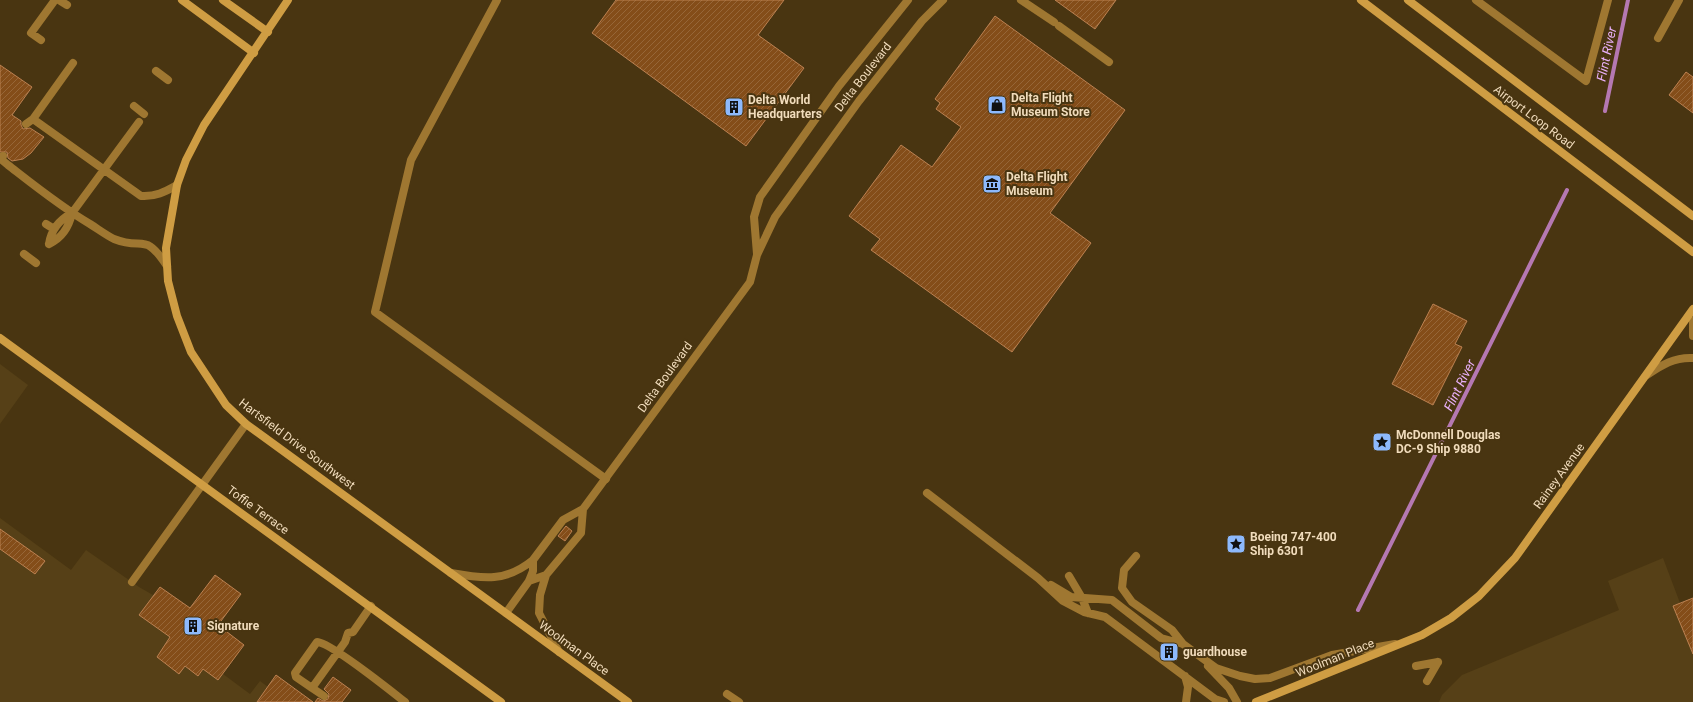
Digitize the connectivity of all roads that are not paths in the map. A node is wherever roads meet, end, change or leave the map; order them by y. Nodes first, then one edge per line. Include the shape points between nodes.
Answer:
1 (55, 0) edge
2 (59, 0) edge
3 (182, 0) edge
4 (223, 0) edge
5 (288, 0) edge
6 (497, 0) edge
7 (908, 0) edge
8 (943, 0) edge
9 (1021, 0) edge
10 (1361, 0) edge
11 (1408, 0) edge
12 (1476, 0) edge
13 (1608, 0) edge
14 (1679, 0) edge
15 (66, 5) dead end
16 (268, 32) junction
17 (1658, 38) dead end
18 (41, 40) dead end
19 (254, 53) junction
20 (1109, 62) dead end
21 (73, 63) dead end
22 (156, 71) dead end
23 (168, 80) dead end
24 (134, 106) dead end
25 (144, 114) dead end
26 (33, 119) junction
27 (139, 122) dead end
28 (26, 124) dead end
29 (3, 156) dead end
30 (103, 170) junction
31 (177, 184) junction
32 (72, 213) junction
33 (1693, 216) edge
34 (46, 224) dead end
35 (54, 229) junction
36 (1693, 252) edge
37 (24, 254) dead end
38 (757, 255) junction
39 (36, 263) dead end
40 (167, 266) junction
41 (1693, 309) edge
42 (1693, 321) edge
43 (1693, 336) edge
44 (0, 338) edge
45 (1693, 358) edge
46 (1647, 375) junction
47 (246, 424) junction
48 (606, 478) junction
49 (201, 484) junction
50 (927, 493) dead end
51 (583, 509) junction
52 (1136, 556) dead end
53 (533, 560) junction
54 (451, 574) junction
55 (546, 575) junction
56 (1069, 576) dead end
57 (1038, 578) junction
58 (529, 581) junction
59 (132, 582) dead end
60 (1082, 598) junction
61 (371, 606) junction
62 (506, 613) junction
63 (1088, 613) junction
64 (1422, 635) joint
65 (1408, 641) junction
66 (1183, 644) junction
67 (337, 652) junction
68 (559, 652) junction
69 (1200, 657) junction
70 (1416, 666) dead end
71 (1185, 676) junction
72 (1427, 681) dead end
73 (312, 688) junction
74 (727, 694) dead end
75 (324, 696) dead end
76 (405, 702) edge
77 (502, 702) edge
78 (628, 702) edge
79 (739, 702) edge
80 (1186, 702) edge
81 (1224, 702) edge
82 (1237, 702) edge
83 (1256, 702) edge

1 - 18 street via 31,33
2 - 15 street
3 - 19 street
4 - 16 street
5 - 16 street, Hartsfield Drive Southwest
6 - 48 street via 410,160 376,312
7 - 38 street, Delta Boulevard via 839,86 760,197 754,216
8 - 38 street, Delta Boulevard via 922,21 859,101 775,217
9 - 20 street
10 - 36 street, Airport Loop Road
11 - 33 street, Airport Loop Road
12 - 13 street via 1586,81
14 - 17 street
16 - 19 street, Hartsfield Drive Southwest
19 - 31 street, Hartsfield Drive Southwest via 204,125
21 - 26 street
22 - 23 street
24 - 25 street
26 - 28 street
26 - 30 street
27 - 30 street
29 - 32 street via 2,160 8,165
30 - 31 street via 141,196 150,197
30 - 32 street
31 - 40 street, Hartsfield Drive Southwest via 166,248
32 - 35 street via 63,218
32 - 35 street via 70,224 57,240 49,244 50,234
32 - 40 street via 114,239 131,243 144,242 153,247
34 - 35 street
37 - 39 street
38 - 48 street, Delta Boulevard via 750,282
40 - 47 street, Hartsfield Drive Southwest via 177,316 192,352 226,405
41 - 46 street, Rainey Avenue
42 - 43 street
44 - 49 street, Toffie Terrace
45 - 46 street via 1667,362
46 - 64 street, Rainey Avenue via 1504,571 1466,607
47 - 49 street
47 - 54 street, Hartsfield Drive Southwest
48 - 51 street, Delta Boulevard
49 - 59 street
49 - 61 street, Toffie Terrace
50 - 57 street
51 - 53 street, Delta Boulevard via 563,520
51 - 55 street via 581,533
52 - 66 street via 1124,570 1122,588 1132,602 1172,630
53 - 54 street via 519,571 497,578
53 - 58 street, Delta Boulevard via 533,571
54 - 62 street, Hartsfield Drive Southwest
55 - 58 street
55 - 68 street via 540,595 539,613
56 - 60 street
57 - 60 street via 1071,597
57 - 63 street via 1063,601
58 - 62 street, Delta Boulevard
60 - 63 street
60 - 66 street via 1112,600 1160,638
61 - 67 street via 353,632 348,633
61 - 77 street, Toffie Terrace
62 - 68 street, Woolman Place
63 - 71 street via 1105,617
64 - 65 street, Woolman Place
65 - 69 street via 1332,655 1263,678 1224,672
65 - 83 street, Woolman Place
66 - 69 street
67 - 73 street
67 - 73 street via 326,644 317,642 295,673 296,677
67 - 76 street
68 - 78 street, Woolman Place
69 - 82 street via 1229,688
70 - 72 street via 1438,662
71 - 80 street via 1188,687
71 - 81 street via 1215,699
73 - 75 street
74 - 79 street

